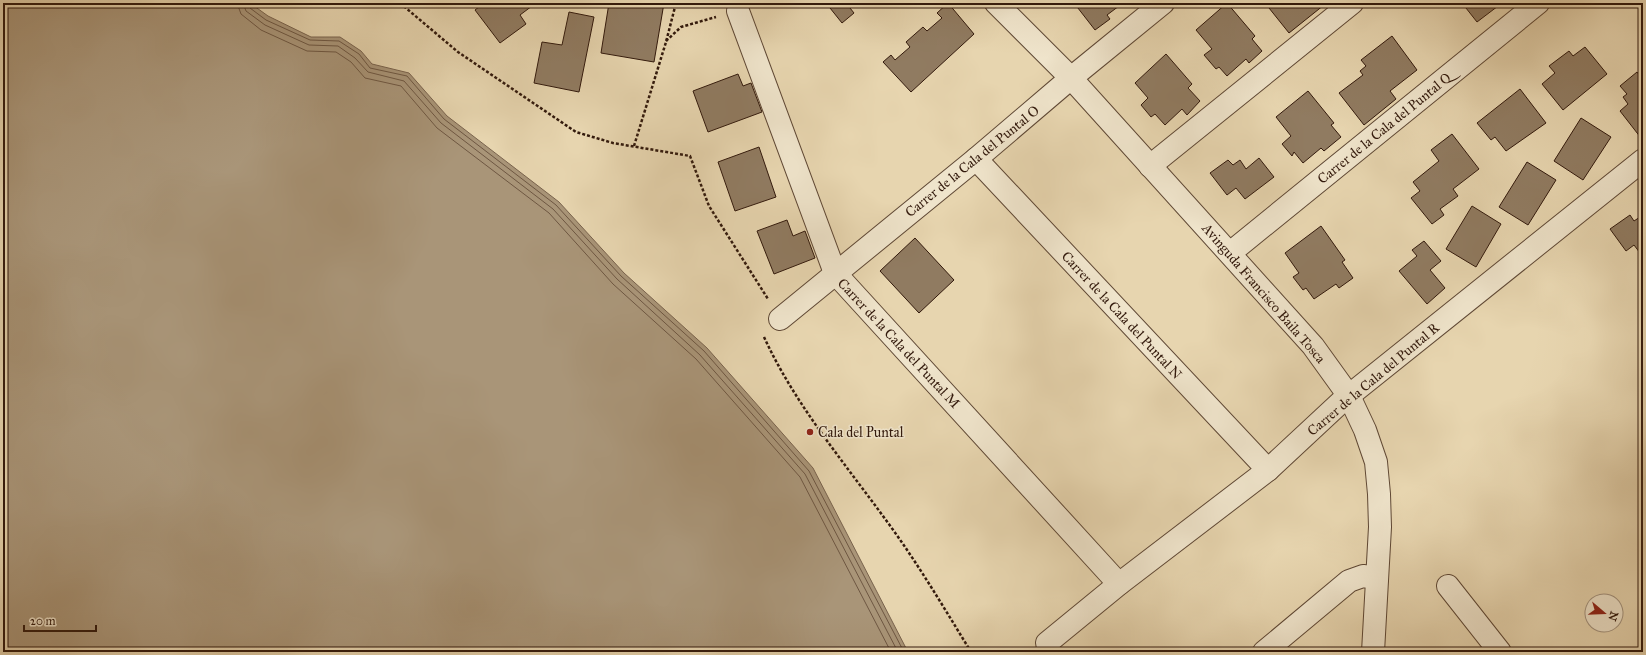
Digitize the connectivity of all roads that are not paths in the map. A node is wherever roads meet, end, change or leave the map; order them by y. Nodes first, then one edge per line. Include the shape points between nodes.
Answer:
1 (996, 3) edge
2 (1163, 3) edge
3 (1352, 3) edge
4 (1538, 3) edge
5 (738, 11) road end
6 (1071, 78) junction
7 (976, 159) junction
8 (1643, 160) edge
9 (1150, 166) junction
10 (1230, 253) junction
11 (835, 273) junction
12 (780, 319) road end
13 (1349, 396) junction
14 (1268, 470) junction
15 (1377, 578) junction
16 (1119, 584) junction
17 (1448, 586) dead end
18 (1048, 643) dead end
19 (1264, 652) edge
20 (1373, 652) edge
21 (1500, 652) edge

1 - 6 street, Avinguda Francisco Baila Tosca
2 - 6 street, Carrer de la Cala del Puntal O
3 - 9 street
4 - 10 street, Carrer de la Cala del Puntal Q
5 - 11 street, Carrer de la Cala del Puntal M
6 - 7 street, Carrer de la Cala del Puntal O
6 - 9 street, Avinguda Francisco Baila Tosca
7 - 11 street, Carrer de la Cala del Puntal O
7 - 14 street, Carrer de la Cala del Puntal N
8 - 13 street, Carrer de la Cala del Puntal R
9 - 10 street, Avinguda Francisco Baila Tosca
10 - 13 street, Avinguda Francisco Baila Tosca via 1313,346
11 - 12 street, Carrer de la Cala del Puntal O
11 - 16 street, Carrer de la Cala del Puntal M
13 - 14 street, Carrer de la Cala del Puntal R
13 - 15 street, Avinguda Francisco Baila Tosca via 1376,462 1380,527
14 - 16 street, Carrer de la Cala del Puntal R
15 - 19 street via 1363,576 1348,581
15 - 20 street, Avinguda Francisco Baila Tosca
16 - 18 street, Carrer de la Cala del Puntal R
17 - 21 street

